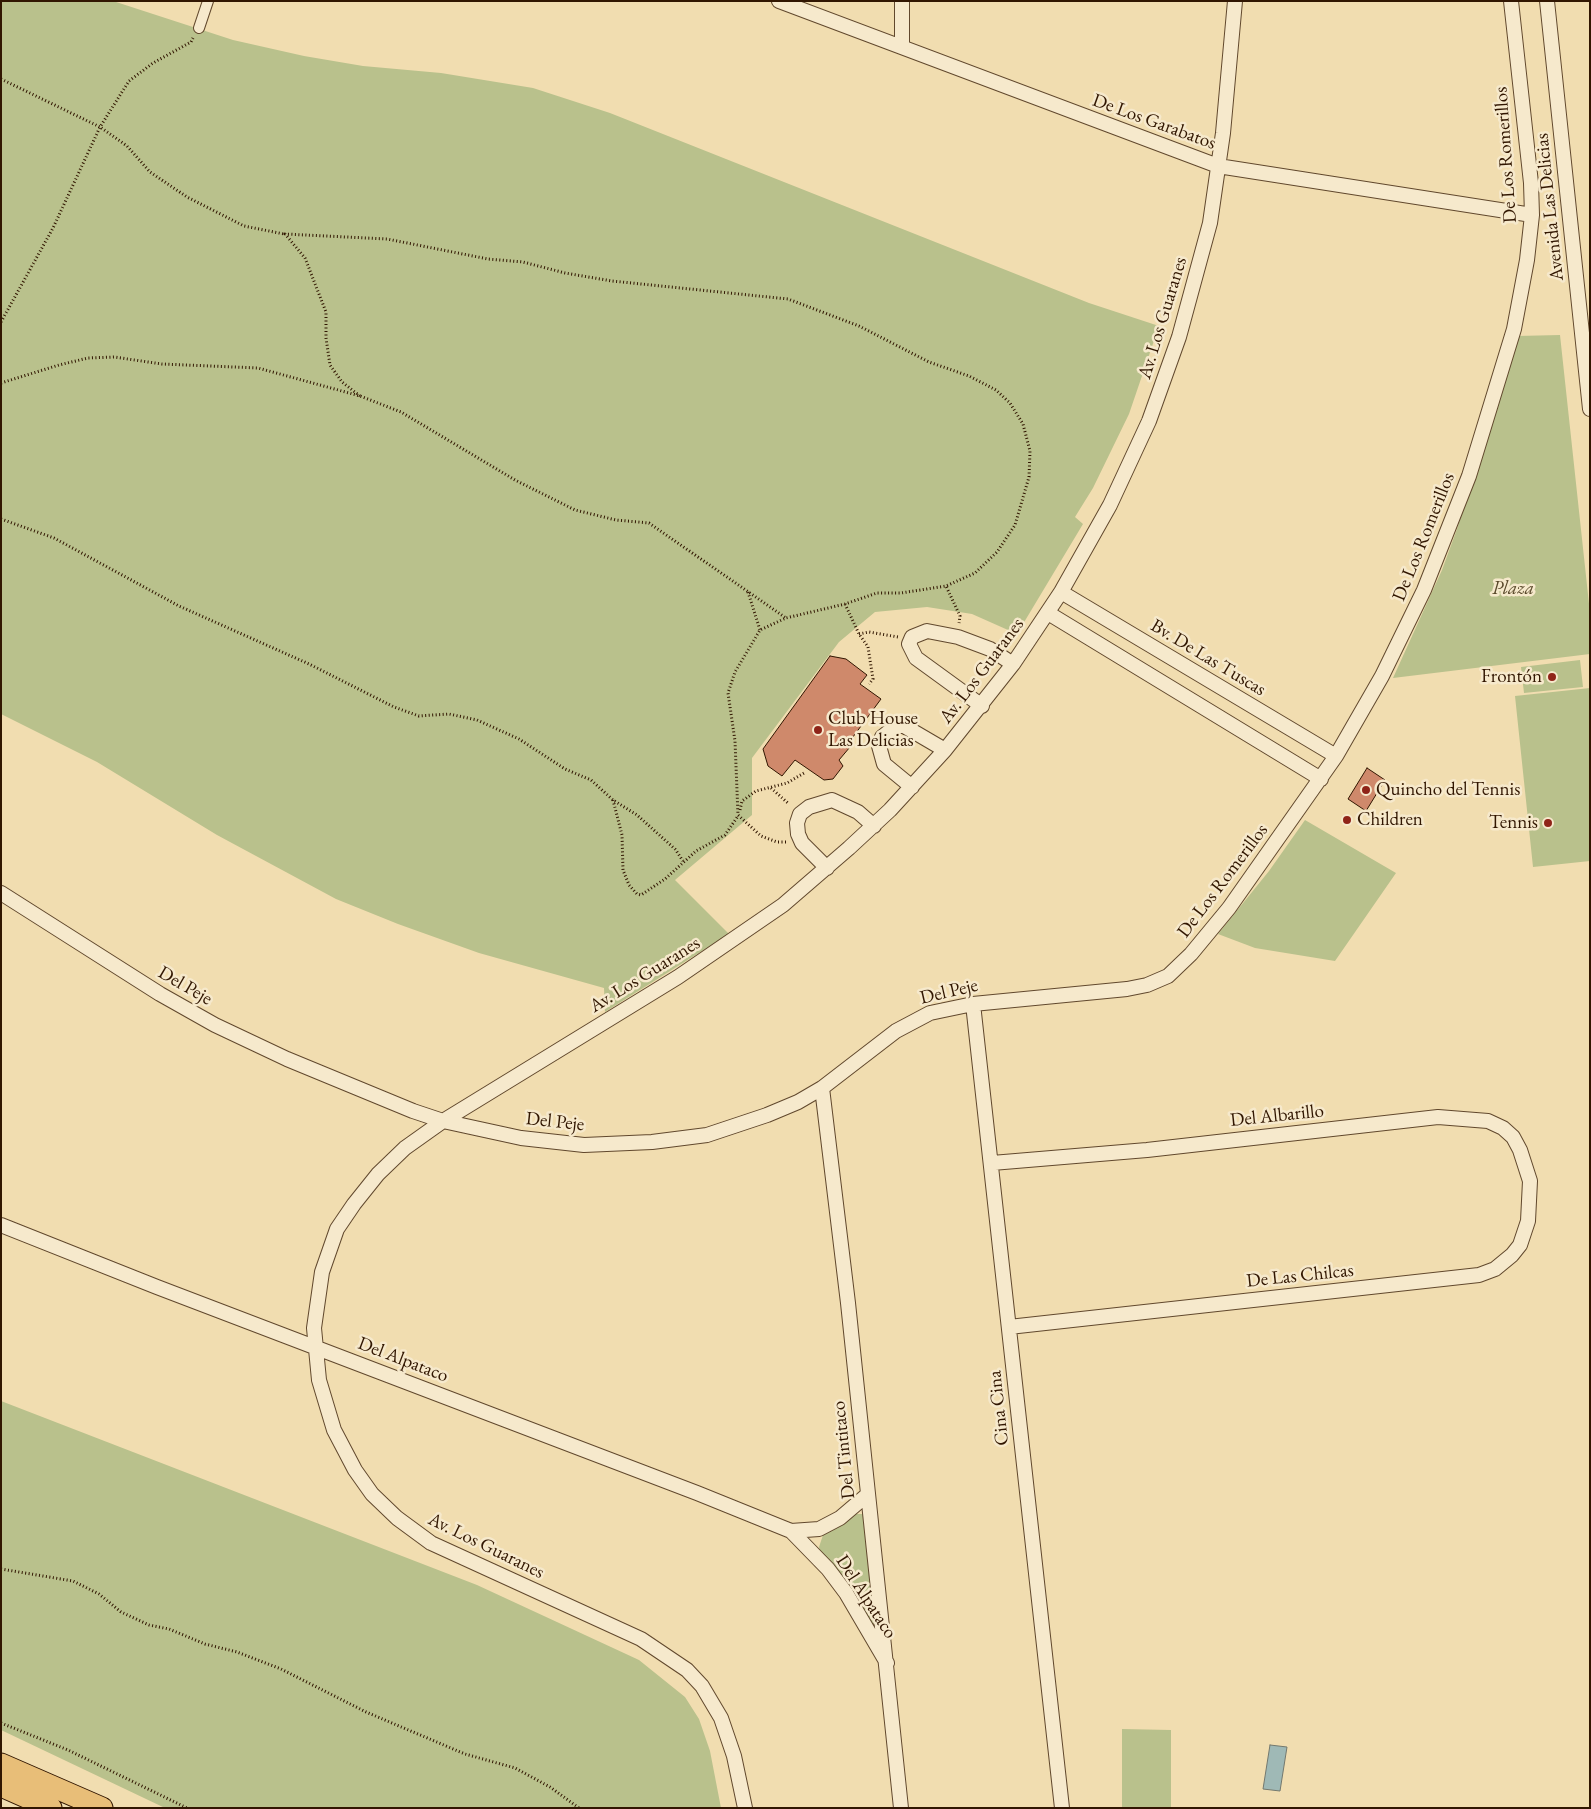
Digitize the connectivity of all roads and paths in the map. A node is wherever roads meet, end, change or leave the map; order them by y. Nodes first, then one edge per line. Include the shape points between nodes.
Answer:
1 (208, 1) edge
2 (779, 1) edge
3 (902, 1) edge
4 (1235, 1) edge
5 (1511, 1) edge
6 (1547, 1) edge
7 (199, 28) joint
8 (902, 47) junction
9 (1, 79) edge
10 (100, 127) junction
11 (1218, 166) junction
12 (1532, 215) junction
13 (285, 234) junction
14 (1, 322) edge
15 (1, 383) edge
16 (360, 396) junction
17 (1590, 409) edge
18 (1, 519) edge
19 (946, 586) junction
20 (748, 591) junction
21 (1061, 592) junction
22 (845, 604) junction
23 (1048, 613) junction
24 (786, 618) junction
25 (760, 630) junction
26 (859, 634) junction
27 (958, 637) junction
28 (910, 641) junction
29 (1013, 664) junction
30 (869, 684) dead end
31 (982, 706) junction
32 (945, 750) junction
33 (1336, 756) junction
34 (804, 773) dead end
35 (1321, 779) junction
36 (912, 787) junction
37 (772, 788) junction
38 (613, 800) junction
39 (800, 814) junction
40 (738, 815) junction
41 (874, 826) junction
42 (801, 841) junction
43 (683, 861) junction
44 (827, 868) junction
45 (1, 893) edge
46 (1127, 989) joint
47 (973, 1004) junction
48 (822, 1088) junction
49 (443, 1121) junction
50 (992, 1163) junction
51 (1530, 1182) joint
52 (1, 1225) edge
53 (1009, 1327) junction
54 (314, 1346) junction
55 (867, 1495) junction
56 (818, 1529) junction
57 (791, 1531) junction
58 (814, 1554) junction
59 (1, 1569) edge
60 (887, 1664) junction
61 (1, 1723) edge
62 (1, 1764) edge
63 (1, 1786) edge
64 (51, 1808) edge
65 (102, 1808) edge
66 (187, 1808) edge
67 (580, 1808) edge
68 (745, 1808) edge
69 (901, 1808) edge
70 (1062, 1808) edge

1 - 7 street
2 - 8 street, De Los Garabatos
3 - 8 street
4 - 11 street, Av. Los Guaranes
5 - 12 street, De Los Romerillos
6 - 17 street, Avenida Las Delicias
7 - 10 path via 190,42 129,81
8 - 11 street, De Los Garabatos
9 - 10 path
10 - 13 path via 127,146 150,172 187,197 244,226
10 - 14 path via 53,228
11 - 12 street, De Los Garabatos
11 - 21 street, Av. Los Guaranes via 1210,223 1180,337 1149,421 1110,505
12 - 33 street, De Los Romerillos via 1514,330 1470,476 1424,590 1382,676
13 - 16 path via 304,258 326,312 330,365 342,382
13 - 19 path via 387,239 612,281 788,299 859,326 929,362 969,376 996,390 1010,403 1023,424 1030,451 1026,486 1015,525 997,552 974,573
15 - 16 path via 88,358 114,357 162,364 258,368
16 - 20 path via 401,412 515,480 576,510 616,520 649,523
18 - 38 path via 54,538 179,606 309,664 394,707 419,716 449,714 478,720 591,780
19 - 22 path via 877,593
19 - 27 path via 960,616
20 - 24 path
20 - 25 path
21 - 23 street, Av. Los Guaranes
21 - 33 street, Bv. De Las Tuscas
22 - 24 path
22 - 26 path
23 - 29 street, Av. Los Guaranes
23 - 35 street
24 - 25 path
25 - 40 path via 735,672 728,693 735,741
26 - 28 path via 869,632
26 - 30 path via 868,647 872,666 873,678
27 - 28 street via 927,631
27 - 29 street via 990,649
28 - 31 street via 911,652 916,658
29 - 31 street, Av. Los Guaranes
31 - 32 street, Av. Los Guaranes
32 - 36 street, Av. Los Guaranes
32 - 36 street via 904,726 896,726 882,737 879,746 884,764
33 - 35 street, De Los Romerillos
34 - 37 path
35 - 46 street, De Los Romerillos via 1253,876 1191,954 1168,976
36 - 41 street, Av. Los Guaranes
37 - 39 path
37 - 40 path via 756,791 742,801
38 - 43 path via 637,814
38 - 43 path via 622,835 623,870 628,885 637,894 650,890
39 - 41 street via 809,807 832,800 858,812
39 - 42 street via 797,823
40 - 42 path via 761,836 777,842
40 - 43 path via 725,835
41 - 44 street, Av. Los Guaranes
42 - 44 street
44 - 49 street, Av. Los Guaranes via 783,905 712,955
45 - 49 street, Del Peje via 86,949 215,1025 287,1059
46 - 47 street, Del Peje
47 - 48 street, Del Peje via 916,1019
47 - 50 street, Cina Cina
48 - 49 street, Del Peje via 798,1102 735,1126 652,1142 584,1144 548,1141
48 - 55 street, Del Tintitaco
49 - 54 street, Av. Los Guaranes via 421,1135 378,1174 337,1230 318,1288
50 - 51 street, Del Albarillo via 1448,1118 1488,1121 1503,1128 1520,1150
50 - 53 street, Cina Cina
51 - 53 street, De Las Chilcas via 1528,1221 1520,1245 1495,1269 1479,1275
52 - 54 street, Del Alpataco
53 - 70 street, Cina Cina
54 - 57 street, Del Alpataco
54 - 68 street, Av. Los Guaranes via 319,1380 334,1430 372,1494 396,1518 431,1543 642,1639 687,1670 707,1693 721,1718 734,1756
55 - 56 street, Del Alpataco via 840,1518
55 - 60 street, Del Tintitaco
56 - 57 street, Del Alpataco
56 - 58 street
57 - 58 street, Del Alpataco
58 - 60 street, Del Alpataco via 846,1593
59 - 67 path via 73,1580 100,1594 121,1612 149,1626 169,1629 281,1669 366,1712 465,1754 515,1768
60 - 69 street, Del Tintitaco
61 - 66 path via 68,1750
62 - 65 main road
63 - 64 main road

